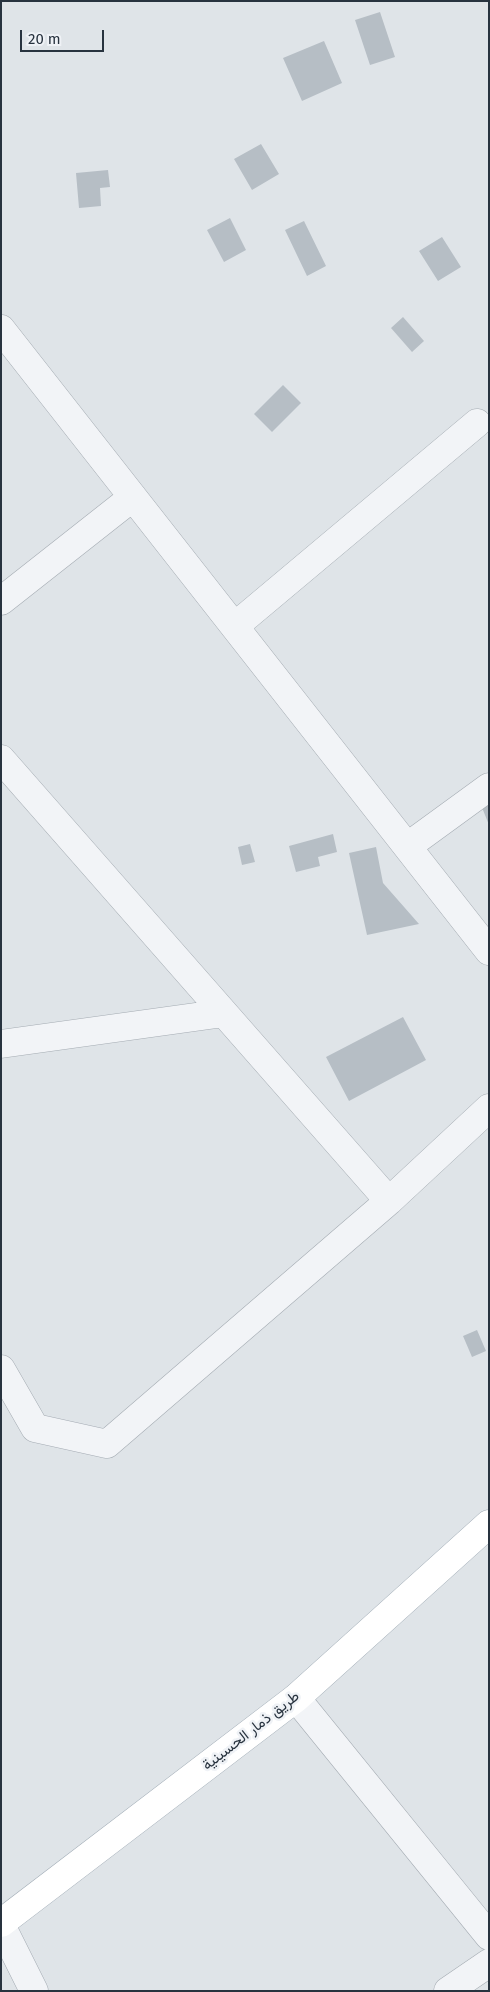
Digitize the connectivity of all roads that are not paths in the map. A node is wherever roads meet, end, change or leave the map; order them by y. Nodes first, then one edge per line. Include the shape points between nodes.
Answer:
1 (1, 329) edge
2 (485, 424) edge
3 (133, 497) junction
4 (1, 601) edge
5 (235, 626) junction
6 (1, 759) edge
7 (489, 787) edge
8 (408, 846) junction
9 (489, 950) edge
10 (224, 1013) junction
11 (1, 1044) edge
12 (489, 1108) edge
13 (389, 1201) junction
14 (1, 1369) edge
15 (489, 1524) edge
16 (296, 1698) junction
17 (1, 1924) edge
18 (489, 1936) edge
19 (489, 1963) edge
20 (34, 1991) edge
21 (448, 1991) edge

1 - 3 street
2 - 5 street
3 - 4 street
3 - 5 street
5 - 8 street
6 - 10 street
7 - 8 street
8 - 9 street
10 - 11 street
10 - 13 street
12 - 13 street
13 - 14 street via 107,1444 35,1428
15 - 16 main road, طريق ذمار الحسينية
16 - 17 main road, طريق ذمار الحسينية
16 - 18 street
17 - 20 street
19 - 21 street

